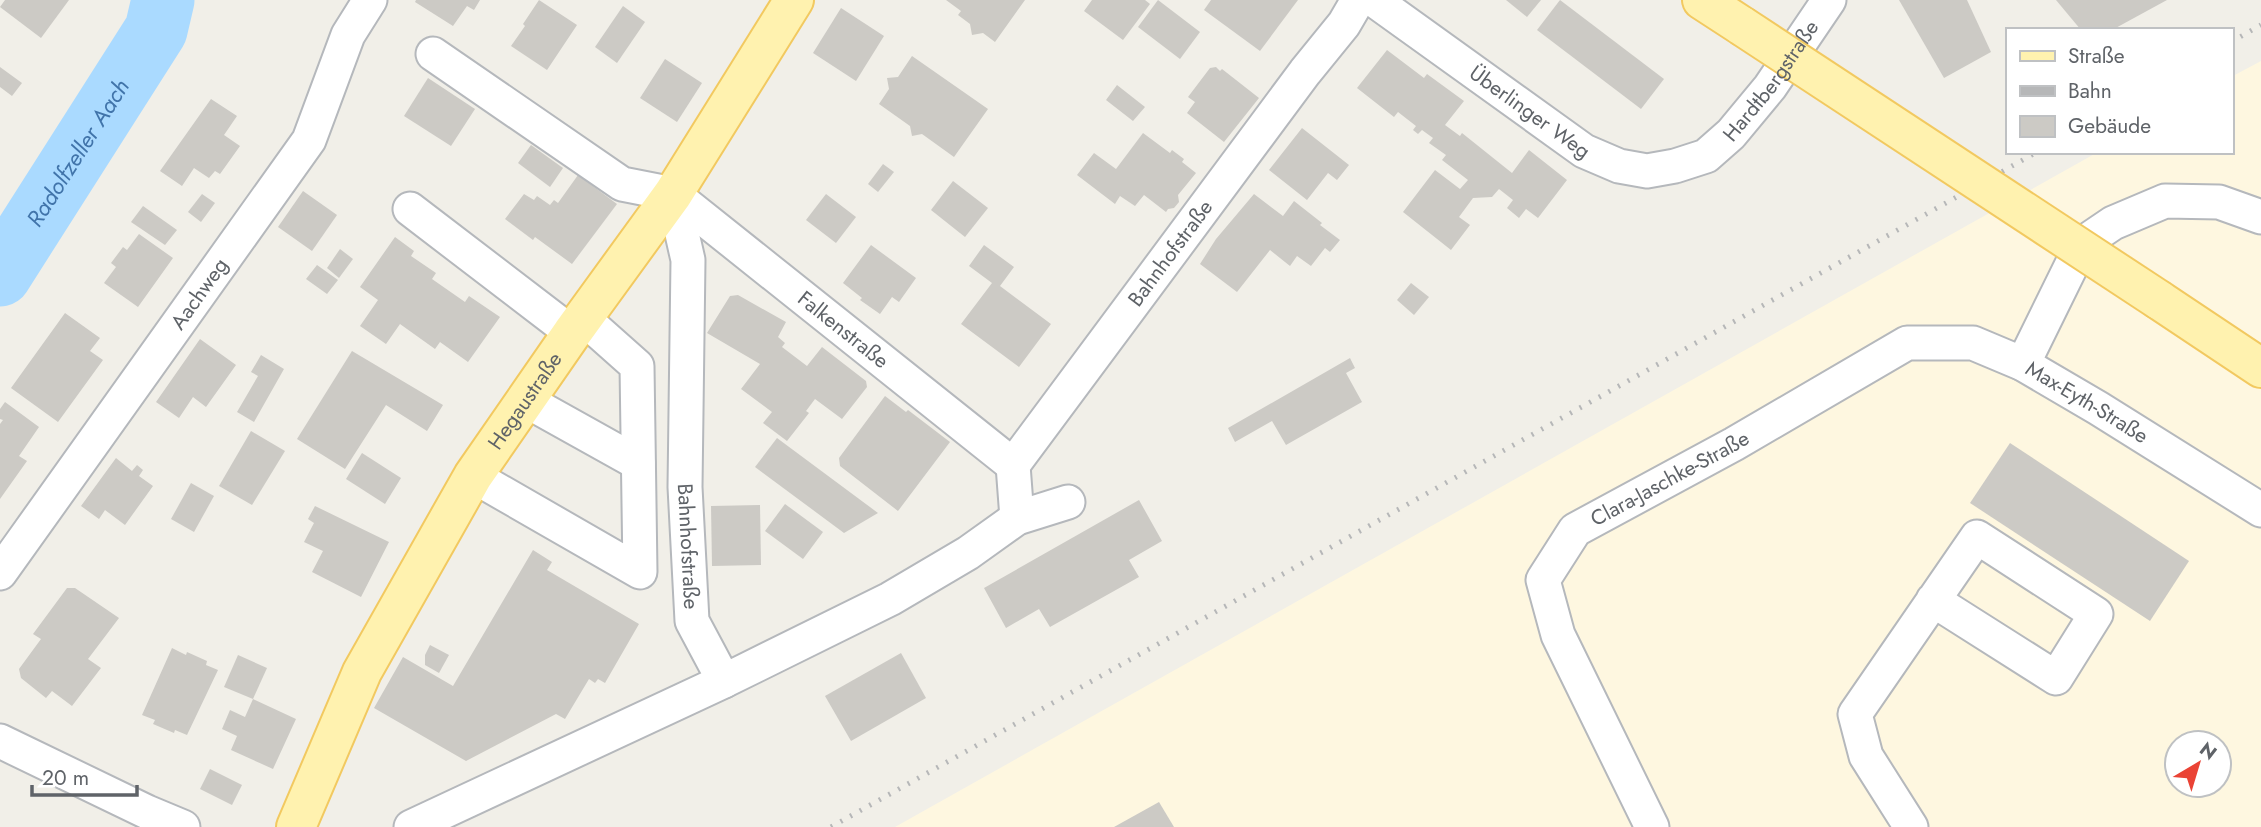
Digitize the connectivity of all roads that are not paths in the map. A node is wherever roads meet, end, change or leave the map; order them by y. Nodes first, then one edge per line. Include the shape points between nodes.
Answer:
1 (370, 0) edge
2 (794, 0) edge
3 (1358, 0) edge
4 (1374, 0) edge
5 (1702, 0) edge
6 (1829, 0) edge
7 (433, 54) dead end
8 (1706, 156) joint
9 (673, 194) junction
10 (410, 209) dead end
11 (2261, 217) edge
12 (577, 326) junction
13 (2023, 365) junction
14 (2261, 368) edge
15 (525, 400) junction
16 (638, 463) junction
17 (1013, 465) junction
18 (473, 476) junction
19 (1068, 502) dead end
20 (2261, 510) edge
21 (1017, 518) junction
22 (0, 573) edge
23 (1933, 600) junction
24 (724, 681) junction
25 (0, 741) edge
26 (183, 827) edge
27 (296, 827) edge
28 (411, 827) edge
29 (1652, 827) edge
30 (1910, 827) edge

1 - 22 street, Aachweg via 348,35 309,140
2 - 9 main road, Hegaustraße
3 - 17 street, Bahnhofstraße
4 - 8 street, Überlinger Weg via 1584,151 1619,166 1647,171
5 - 14 main road, bridge
6 - 8 street, Hardtbergstraße via 1770,87
7 - 9 street via 621,184
9 - 12 main road, Hegaustraße
9 - 17 street, Falkenstraße
9 - 24 street, Bahnhofstraße via 688,260 685,487 692,621
10 - 12 street
11 - 13 street, Max-Eyth-Straße via 2219,202 2165,201 2113,223 2082,244
12 - 15 main road, Hegaustraße
12 - 16 street via 637,366
13 - 20 street, Max-Eyth-Straße
13 - 29 street, Clara-Jaschke-Straße via 1973,343 1907,343 1575,530 1543,580 1558,635
15 - 16 street
15 - 18 main road, Hegaustraße
16 - 18 street via 640,572
17 - 21 street
18 - 27 main road, Hegaustraße via 362,672
19 - 21 street
21 - 24 street via 890,599
23 - 23 street via 1977,537 2096,614 2056,678
23 - 30 street via 1855,714 1866,757
24 - 28 street
25 - 26 street

